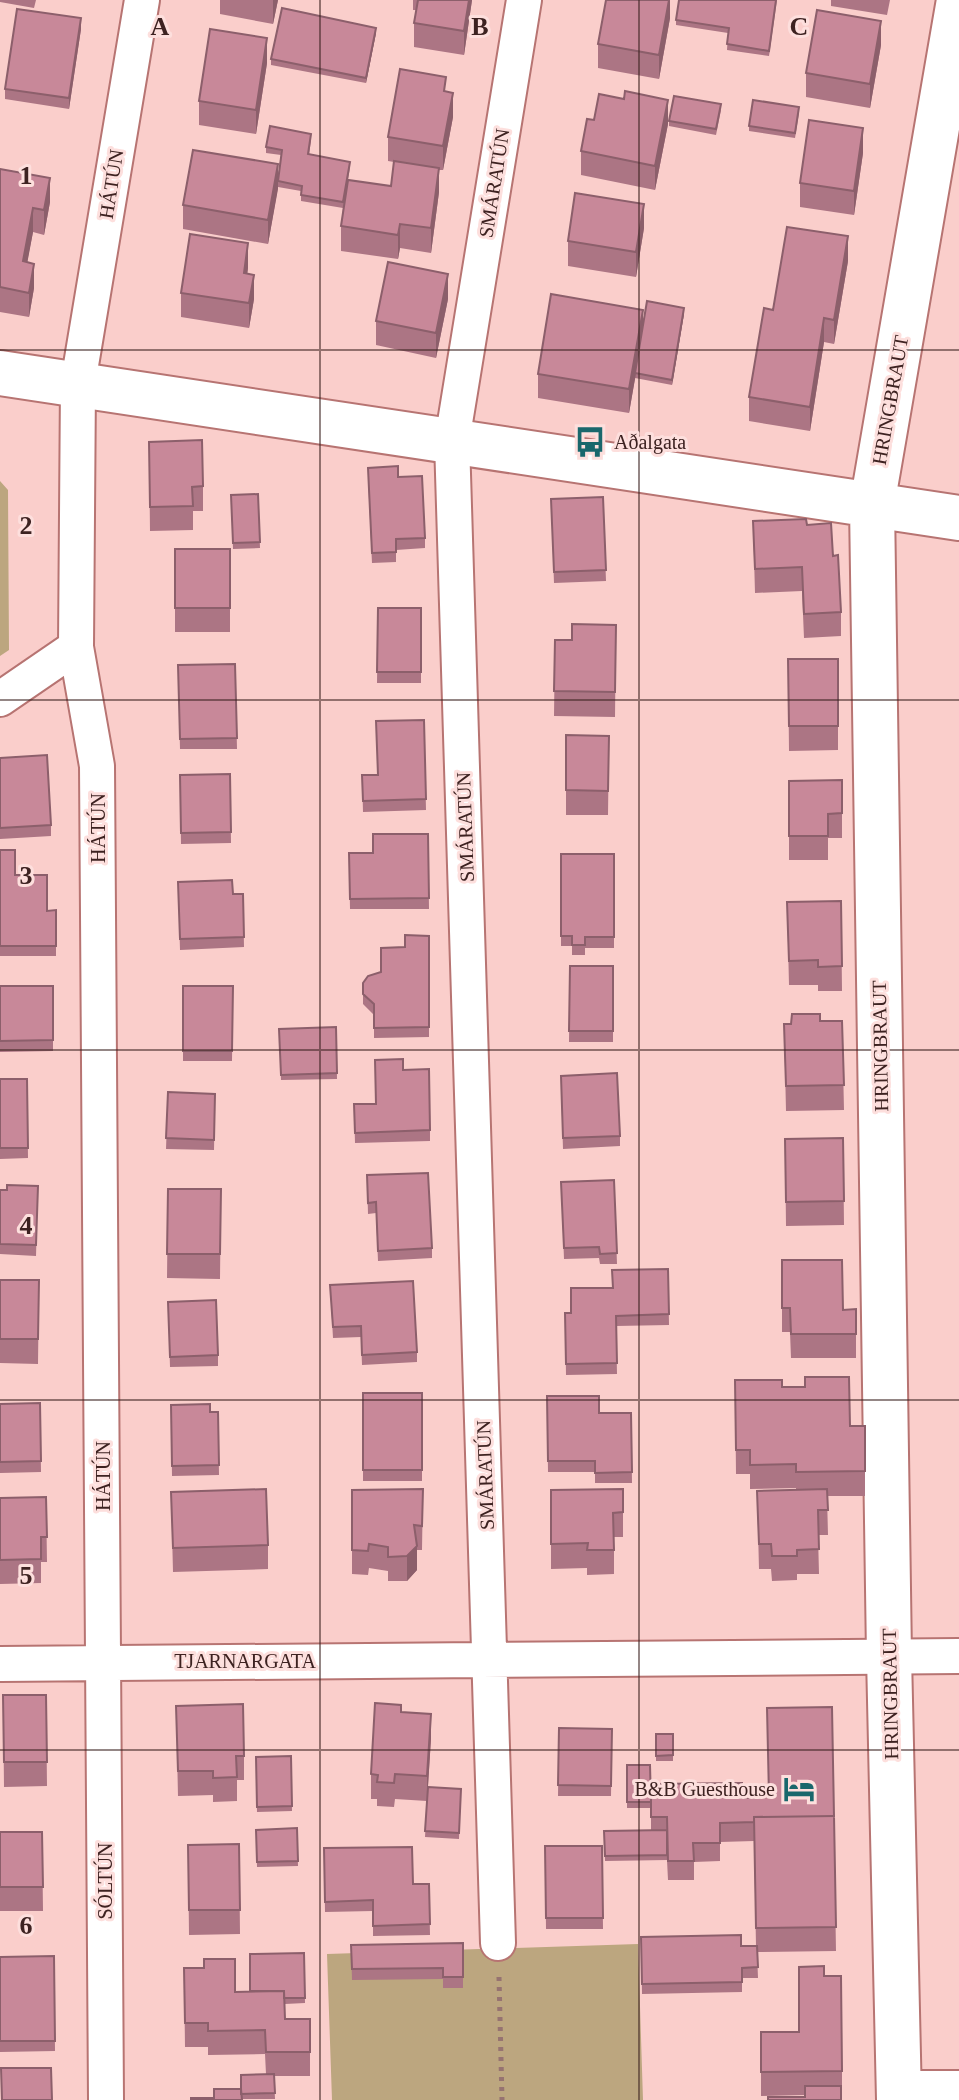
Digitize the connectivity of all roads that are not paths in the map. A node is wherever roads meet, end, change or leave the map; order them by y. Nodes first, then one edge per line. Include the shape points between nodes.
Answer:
1 (142, 0) edge
2 (524, 0) edge
3 (959, 0) edge
4 (0, 373) edge
5 (78, 383) junction
6 (452, 441) junction
7 (872, 505) junction
8 (959, 518) edge
9 (76, 647) junction
10 (0, 699) edge
11 (889, 1656) junction
12 (959, 1656) edge
13 (491, 1660) junction
14 (104, 1663) junction
15 (0, 1664) edge
16 (498, 1943) road end
17 (959, 2088) edge
18 (899, 2094) edge
19 (106, 2100) edge

1 - 5 street, HÁTÚN
2 - 6 street, SMÁRATÚN
3 - 7 main road, HRINGBRAUT
4 - 5 main road
5 - 6 main road
5 - 9 street, HÁTÚN
6 - 7 main road
6 - 13 street, SMÁRATÚN
7 - 8 main road
7 - 11 main road, HRINGBRAUT
9 - 10 street
9 - 14 street, HÁTÚN via 97,766
11 - 12 street, TJARNARGATA
11 - 13 street, TJARNARGATA
11 - 18 main road, HRINGBRAUT
13 - 14 street, TJARNARGATA
13 - 16 street
14 - 15 street, TJARNARGATA
14 - 19 street, SÓLTÚN
17 - 18 street

